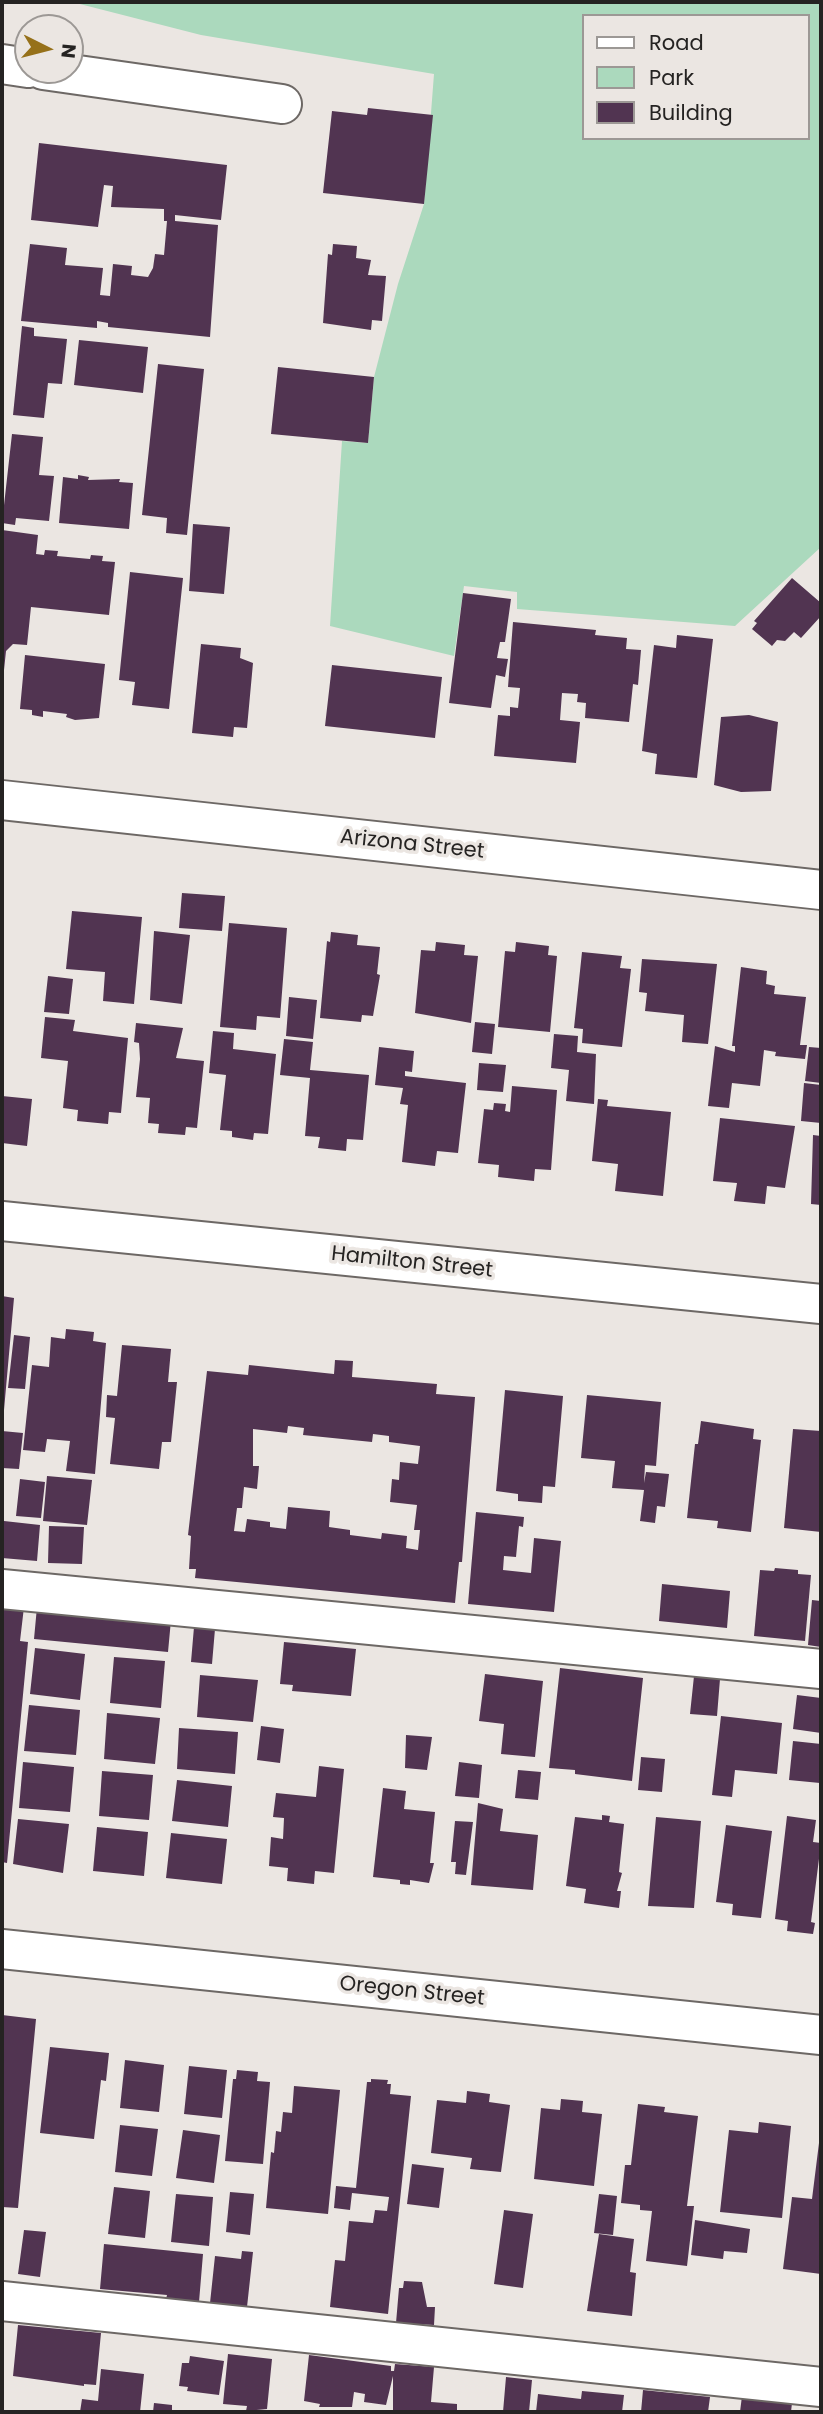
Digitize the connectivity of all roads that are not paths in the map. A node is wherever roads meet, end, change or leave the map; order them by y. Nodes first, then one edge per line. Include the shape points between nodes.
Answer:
1 (84, 76) edge
2 (282, 104) dead end
3 (2, 800) edge
4 (821, 890) edge
5 (2, 1221) edge
6 (821, 1304) edge
7 (2, 1589) edge
8 (821, 1669) edge
9 (2, 1949) edge
10 (821, 2035) edge
11 (2, 2301) edge
12 (821, 2387) edge

1 - 2 street
3 - 4 street, Arizona Street
5 - 6 street, Hamilton Street
7 - 8 street
9 - 10 street, Oregon Street
11 - 12 street

